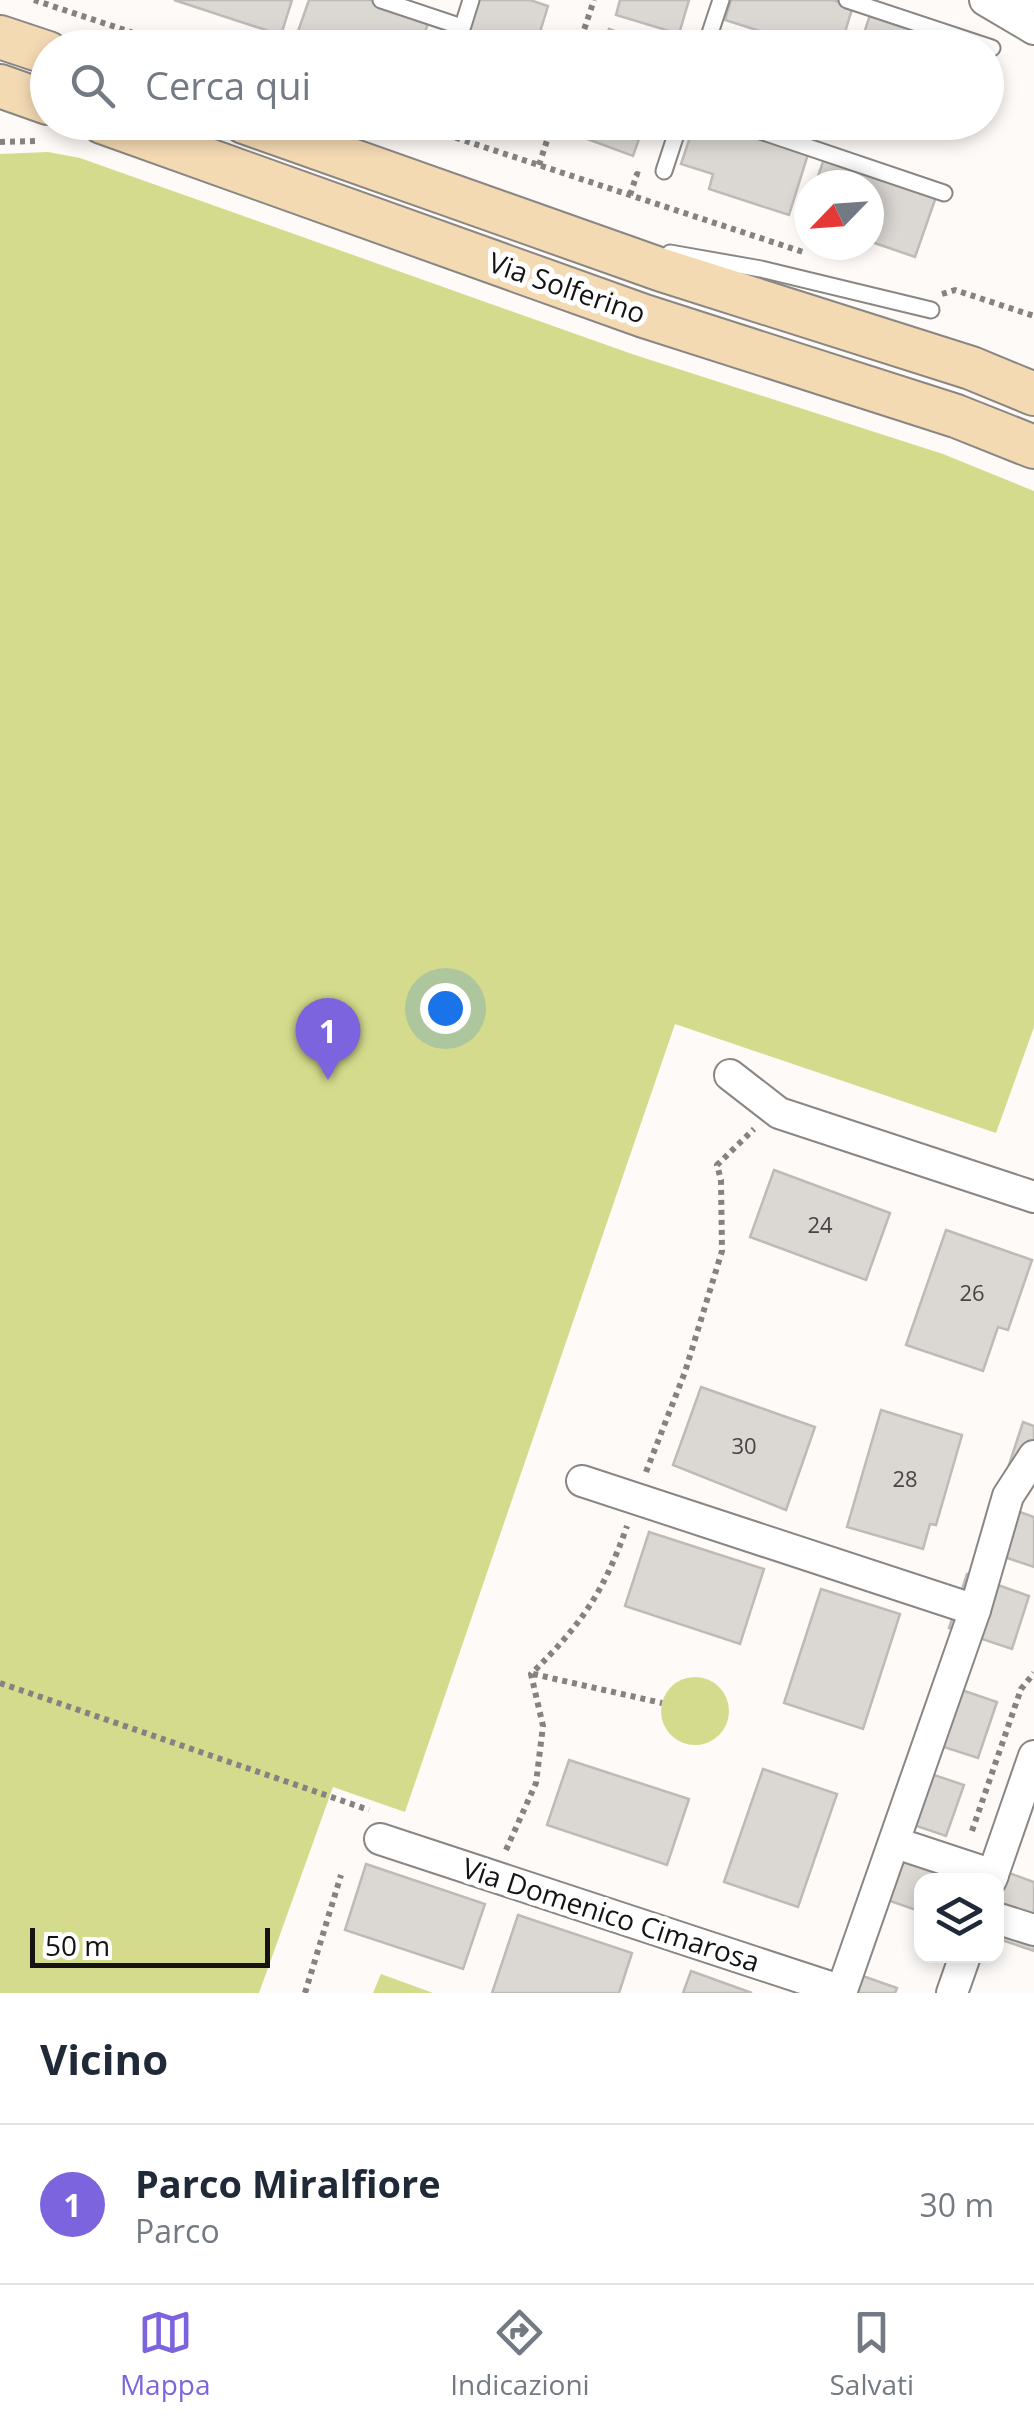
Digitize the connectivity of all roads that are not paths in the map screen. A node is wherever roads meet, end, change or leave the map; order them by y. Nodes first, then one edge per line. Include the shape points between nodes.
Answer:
1 (381, 0) edge
2 (471, 0) edge
3 (721, 0) edge
4 (847, 0) edge
5 (985, 0) edge
6 (994, 0) edge
7 (1034, 4) edge
8 (462, 27) junction
9 (1034, 29) edge
10 (461, 30) edge
11 (711, 30) edge
12 (938, 30) edge
13 (0, 37) edge
14 (30, 48) edge
15 (0, 86) edge
16 (30, 97) edge
17 (152, 140) edge
18 (295, 140) edge
19 (674, 140) edge
20 (788, 140) edge
21 (664, 171) dead end
22 (944, 192) dead end
23 (553, 232) junction
24 (933, 303) road end
25 (1034, 394) edge
26 (1034, 447) edge
27 (730, 1074) dead end
28 (1034, 1197) edge
29 (1034, 1456) edge
30 (582, 1481) dead end
31 (976, 1610) junction
32 (1034, 1756) edge
33 (375, 1825) road end
34 (896, 1844) junction
35 (978, 1873) edge
36 (994, 1873) edge
37 (1004, 1921) edge
38 (1034, 1930) edge
39 (963, 1963) edge
40 (841, 1992) edge
41 (952, 1993) edge

1 - 8 lane
2 - 8 lane
3 - 11 lane
4 - 12 lane
5 - 9 street
6 - 7 lane
8 - 10 lane
13 - 14 main road
15 - 16 main road
17 - 26 main road, Via Solferino
18 - 23 main road, Via Solferino
19 - 21 lane
20 - 22 lane
23 - 24 lane
23 - 25 main road, Via Solferino
27 - 28 street via 779,1113
29 - 31 street, Via Domenico Cimarosa via 1008,1496
30 - 31 street
31 - 34 street, Via Domenico Cimarosa
32 - 36 street
33 - 40 street, Via Domenico Cimarosa
34 - 35 street
34 - 40 street, Via Domenico Cimarosa
37 - 38 street
39 - 41 street

